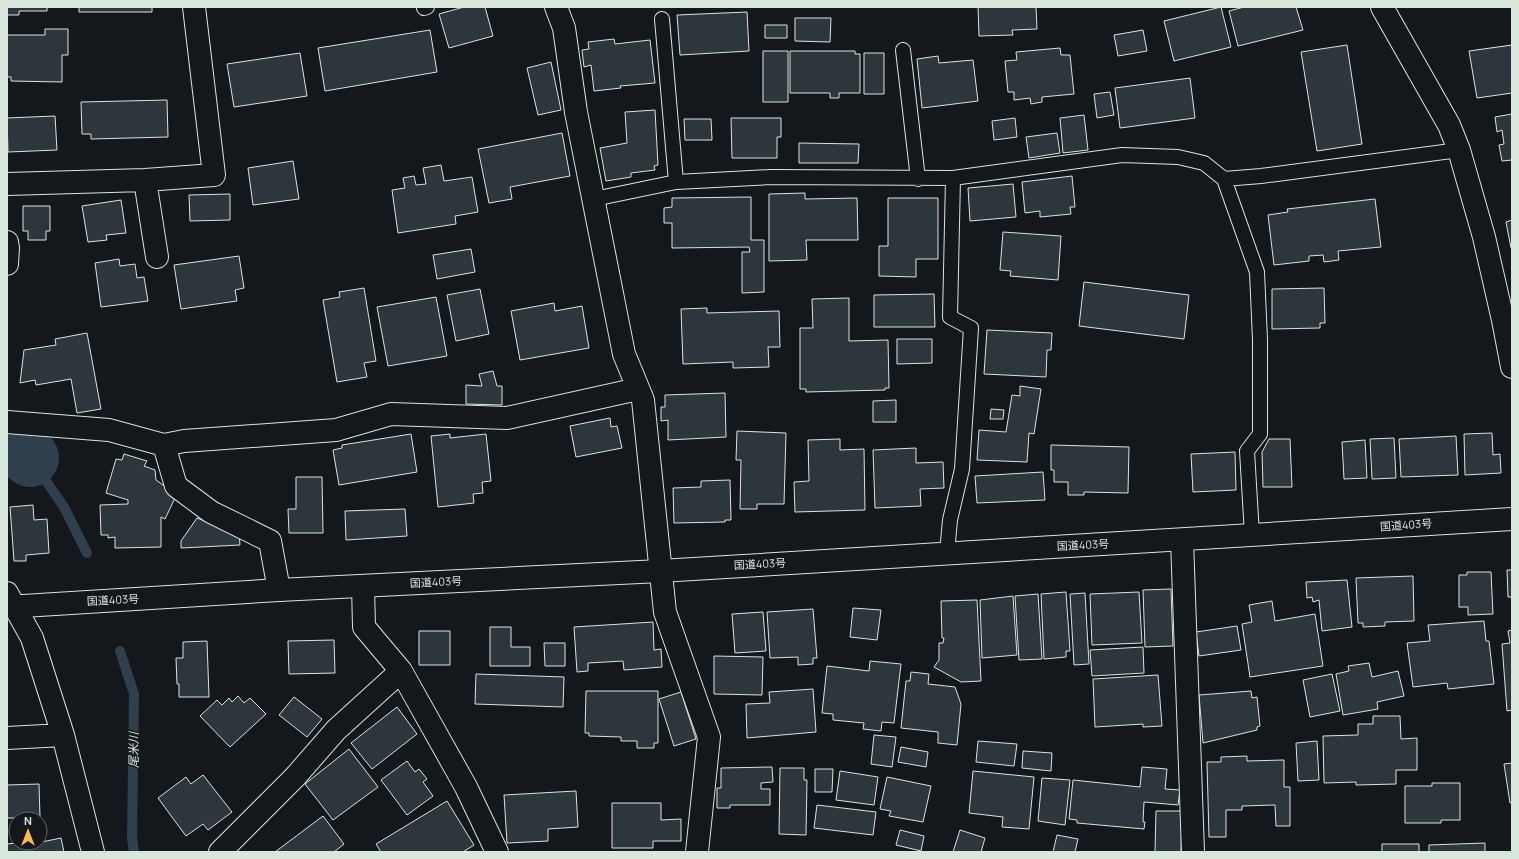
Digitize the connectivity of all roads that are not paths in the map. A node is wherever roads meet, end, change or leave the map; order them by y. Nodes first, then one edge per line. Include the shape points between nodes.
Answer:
1 (194, 7) edge
2 (556, 7) edge
3 (1382, 7) edge
4 (662, 19) dead end
5 (903, 50) dead end
6 (1459, 150) junction
7 (953, 178) junction
8 (918, 179) junction
9 (1224, 179) junction
10 (145, 180) junction
11 (676, 182) junction
12 (7, 184) edge
13 (594, 199) junction
14 (7, 242) edge
15 (157, 257) dead end
16 (7, 264) edge
17 (1507, 321) edge
18 (1512, 367) edge
19 (638, 389) junction
20 (7, 422) edge
21 (164, 445) junction
22 (1512, 519) edge
23 (1252, 535) junction
24 (1182, 540) junction
25 (947, 553) junction
26 (660, 571) junction
27 (363, 586) junction
28 (279, 590) junction
29 (10, 602) edge
30 (401, 671) junction
31 (63, 735) junction
32 (7, 738) edge
33 (93, 852) edge
34 (220, 852) edge
35 (497, 852) edge
36 (696, 852) edge
37 (1193, 852) edge

1 - 10 main road via 214,175
2 - 13 main road via 564,28 576,112
3 - 6 main road via 1449,125
4 - 11 lane
5 - 8 lane
6 - 9 lane
6 - 17 main road
7 - 8 lane
7 - 9 lane via 1122,155 1178,157 1204,163
7 - 25 lane via 950,317 971,328 962,469 950,520
8 - 11 lane via 771,177
9 - 23 lane via 1256,272 1260,340 1260,434 1248,451
10 - 12 main road
10 - 15 main road
11 - 13 lane
13 - 19 main road via 624,354
14 - 16 main road
17 - 18 main road
19 - 21 main road via 507,418 391,414 336,430 184,440
19 - 26 main road via 643,400
20 - 21 main road via 109,430
21 - 28 main road via 176,486 211,512 270,541
22 - 23 main road, 国道403号
23 - 24 main road, 国道403号
24 - 25 main road, 国道403号
24 - 37 main road
25 - 26 main road, 国道403号
26 - 27 main road, 国道403号
26 - 36 main road via 665,612 709,737
27 - 28 main road, 国道403号
27 - 30 main road via 364,628
28 - 29 main road, 国道403号
29 - 31 main road via 32,638
30 - 34 main road via 336,730 295,777
30 - 35 main road via 466,787
31 - 32 main road
31 - 33 main road

